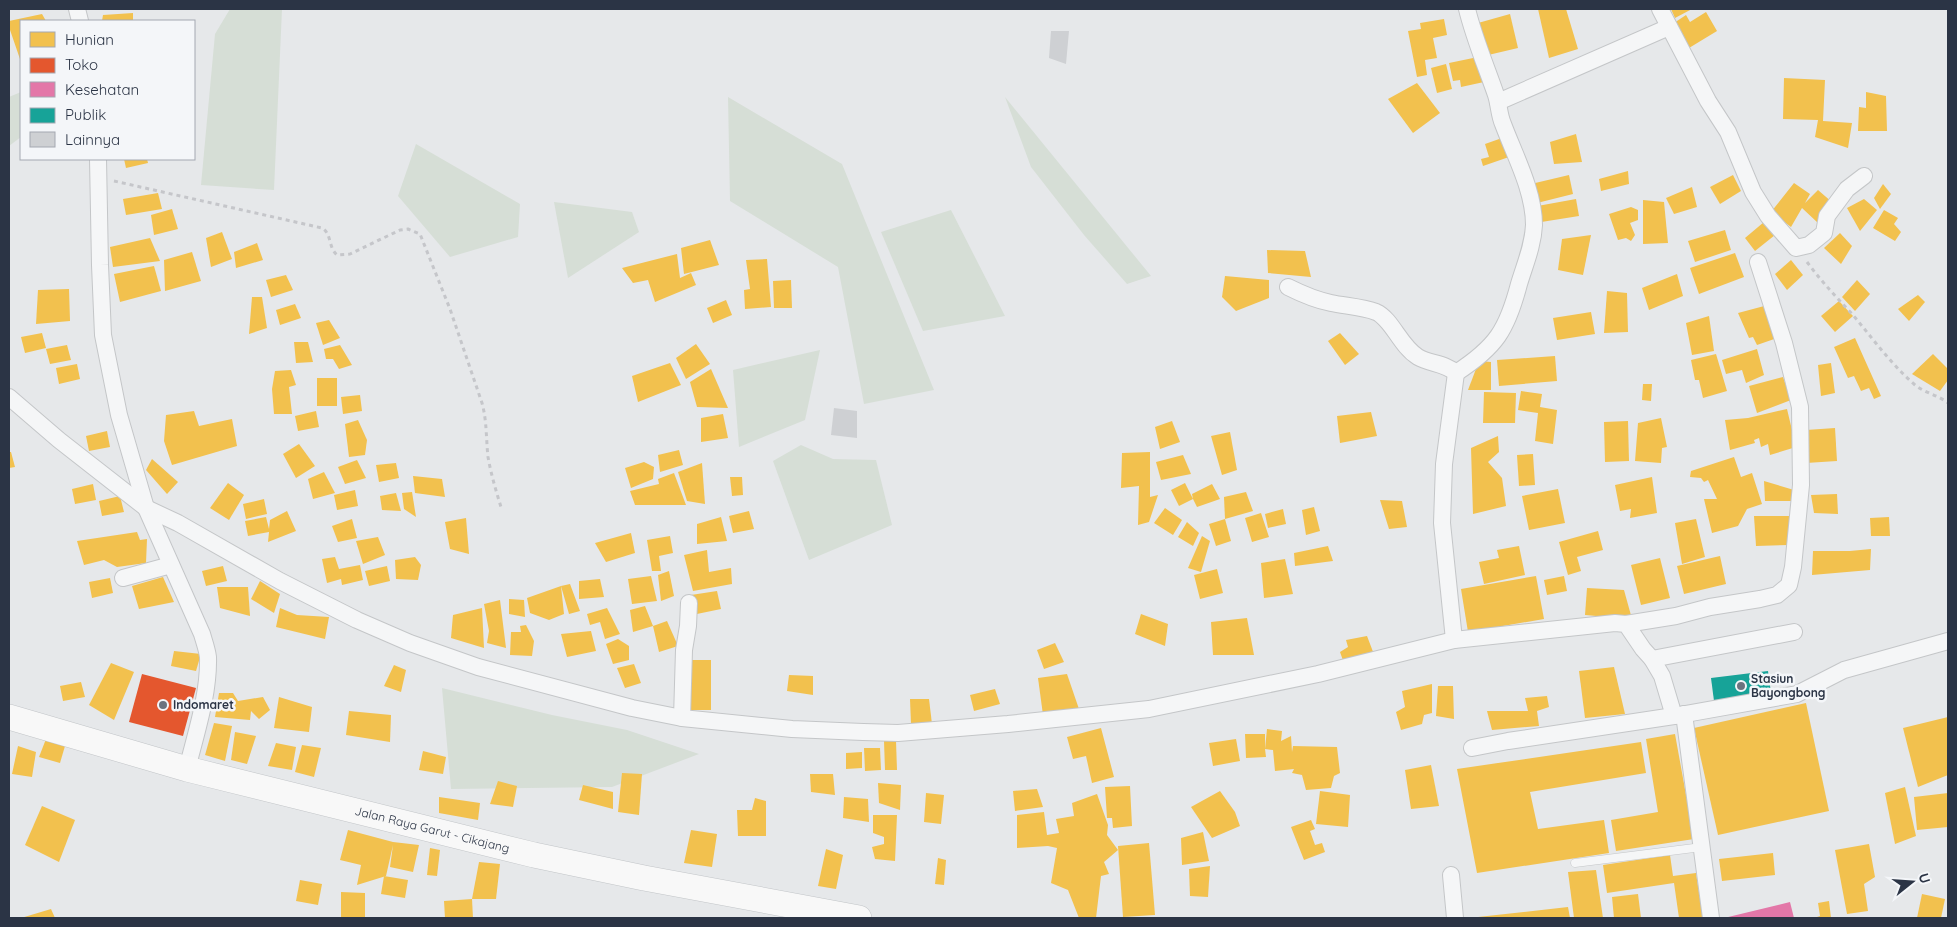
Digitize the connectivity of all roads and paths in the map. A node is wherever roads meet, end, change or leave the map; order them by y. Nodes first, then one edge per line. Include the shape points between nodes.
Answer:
1 (1467, 9) edge
2 (1660, 9) edge
3 (1669, 27) junction
4 (1498, 102) junction
5 (98, 160) edge
6 (1864, 176) dead end
7 (99, 178) junction
8 (1796, 248) junction
9 (1758, 262) dead end
10 (1288, 287) dead end
11 (1456, 374) junction
12 (9, 397) edge
13 (1948, 403) edge
14 (501, 507) dead end
15 (146, 508) junction
16 (170, 565) junction
17 (123, 578) dead end
18 (689, 603) dead end
19 (1626, 624) junction
20 (1794, 632) dead end
21 (1454, 640) junction
22 (1948, 641) edge
23 (1652, 659) junction
24 (1679, 715) junction
25 (9, 717) edge
26 (682, 718) junction
27 (1472, 748) dead end
28 (188, 769) junction
29 (1702, 847) junction
30 (1575, 863) dead end
31 (1450, 875) dead end
32 (859, 918) edge
33 (1455, 918) edge
34 (1711, 918) edge

1 - 4 street
2 - 3 street
3 - 4 street
3 - 8 street via 1728,132 1753,192 1768,216
4 - 11 street via 1502,122 1526,183 1534,223 1533,244 1514,304 1500,335 1481,356
5 - 7 street
6 - 8 street via 1847,189 1827,216 1824,233 1808,246
7 - 14 path via 322,228 327,232 334,253 339,255 350,254 400,230 408,229 420,234 482,403 488,457
7 - 15 street via 103,335 119,415
8 - 13 path via 1890,360 1922,391
9 - 19 street via 1800,406 1801,485 1793,567 1788,585 1777,595
10 - 11 street via 1307,296 1377,313 1390,325 1406,350 1450,368
11 - 21 street via 1444,464 1442,523
12 - 15 street
15 - 16 street
15 - 26 street via 178,522 280,581 410,643 478,667
16 - 17 street
16 - 28 street via 202,634 208,656 205,690
18 - 26 street
19 - 21 street
19 - 23 street
20 - 23 street
21 - 26 street via 1318,674 1150,709 1008,724 880,733
22 - 24 street via 1844,670 1797,694
23 - 24 street
24 - 27 street
24 - 29 street
25 - 28 main road, Jalan Raya Garut - Cikajang
28 - 32 main road, Jalan Raya Garut - Cikajang via 534,855
29 - 30 lane
29 - 34 street
31 - 33 street

